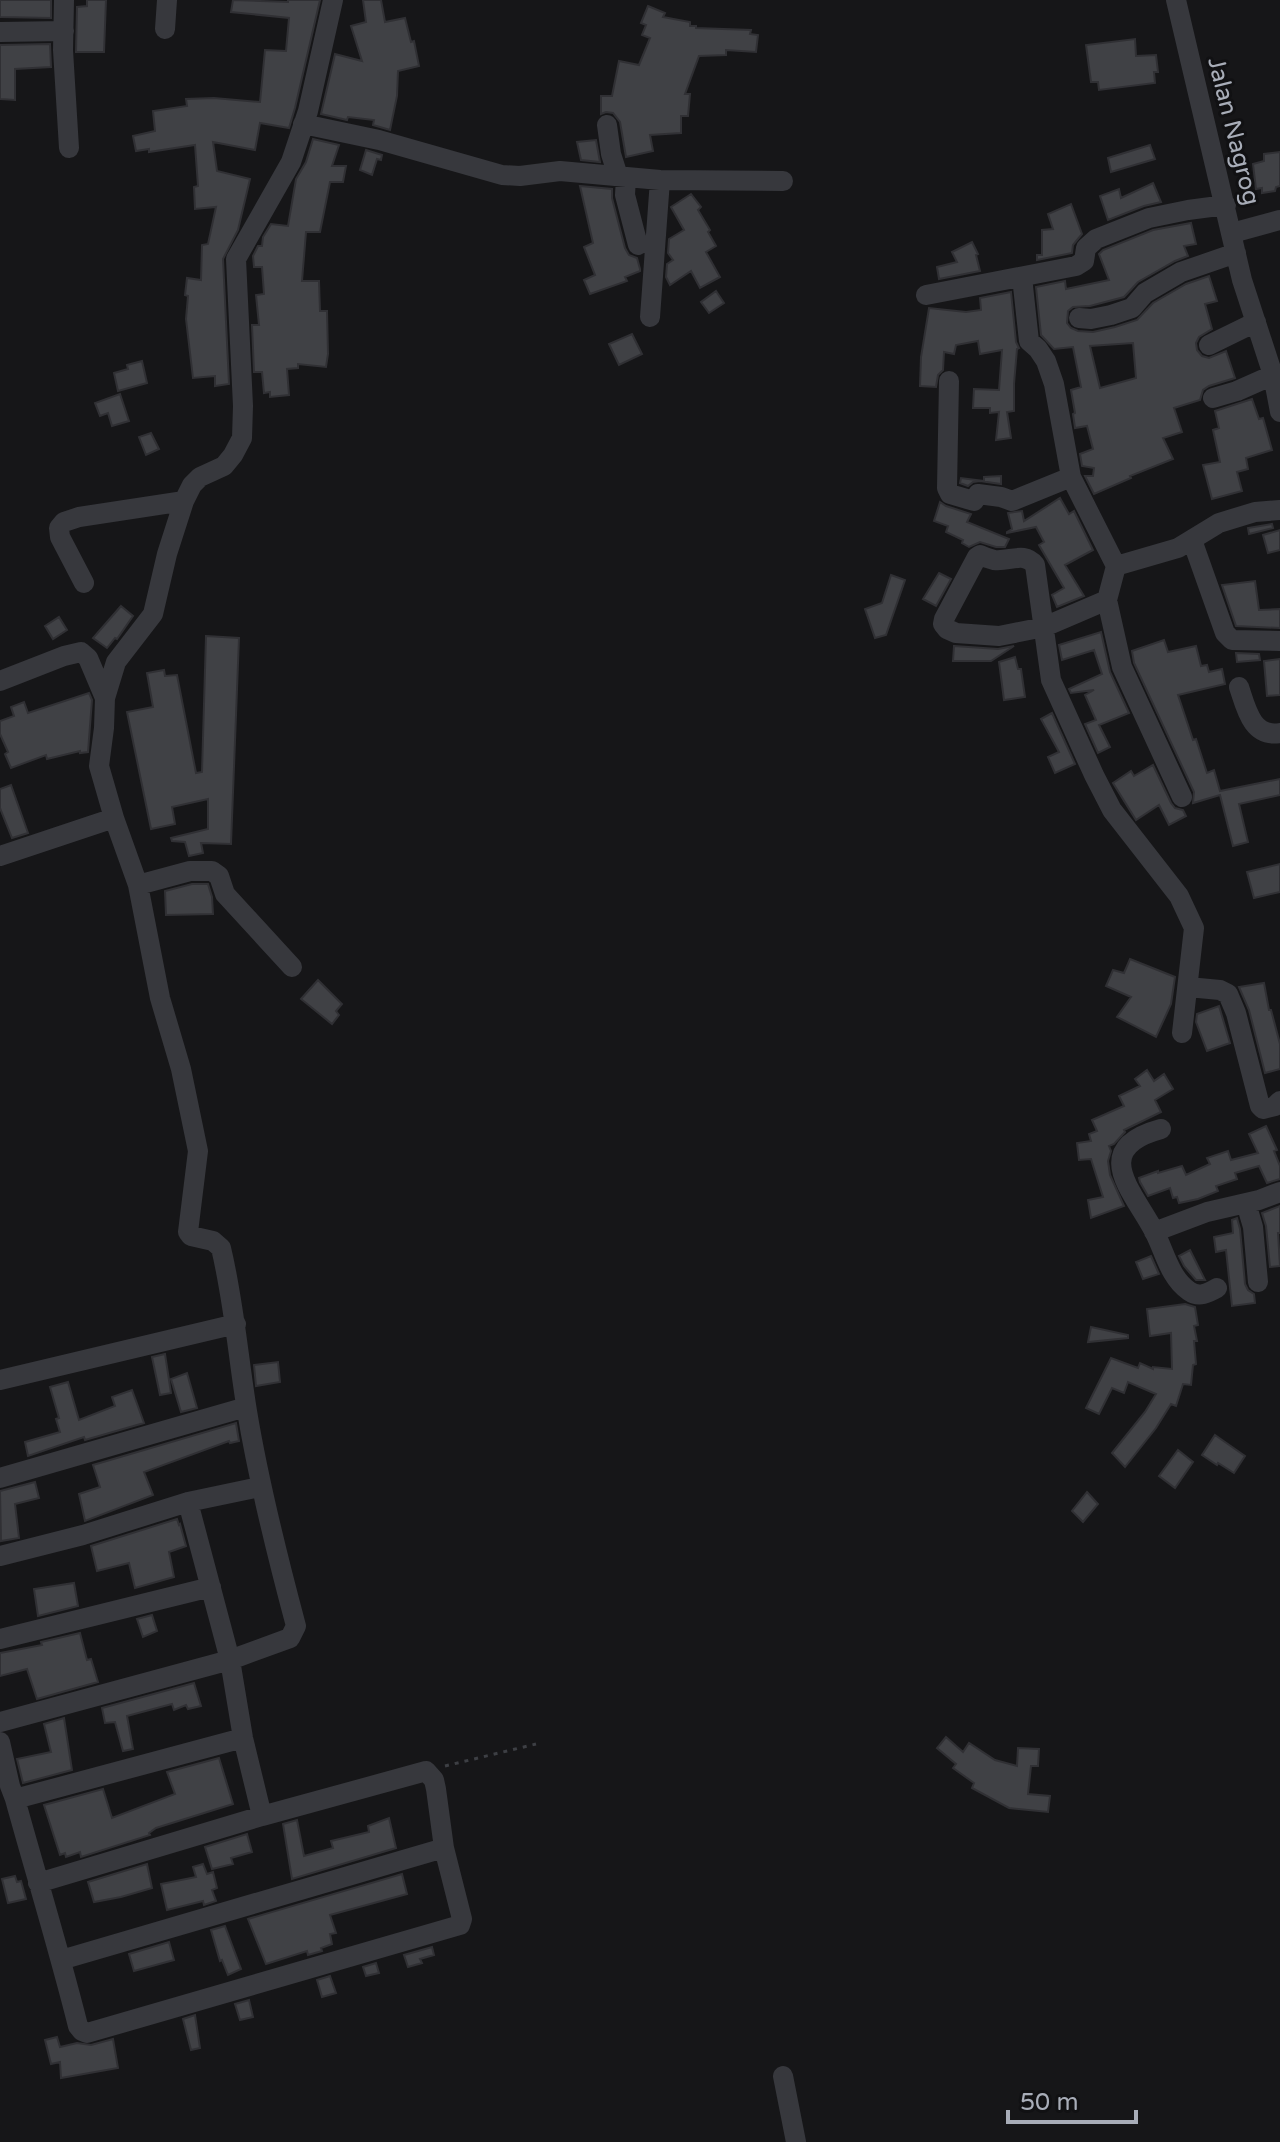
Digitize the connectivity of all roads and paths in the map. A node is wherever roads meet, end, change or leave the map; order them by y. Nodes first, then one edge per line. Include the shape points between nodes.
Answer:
1 (64, 0) edge
2 (167, 0) edge
3 (333, 0) edge
4 (1176, 0) edge
5 (165, 29) dead end
6 (64, 31) junction
7 (0, 32) edge
8 (303, 124) junction
9 (607, 125) dead end
10 (69, 148) dead end
11 (622, 176) junction
12 (660, 180) junction
13 (783, 181) dead end
14 (1226, 205) junction
15 (1280, 220) edge
16 (1234, 243) junction
17 (638, 245) dead end
18 (1022, 277) junction
19 (926, 295) dead end
20 (650, 317) dead end
21 (1079, 318) dead end
22 (1256, 322) junction
23 (1209, 345) dead end
24 (1273, 375) junction
25 (949, 381) dead end
26 (1213, 398) dead end
27 (1280, 412) edge
28 (1071, 477) junction
29 (184, 501) junction
30 (1280, 510) edge
31 (1192, 540) junction
32 (1116, 566) junction
33 (84, 583) dead end
34 (1107, 600) junction
35 (1044, 627) junction
36 (1280, 641) edge
37 (0, 681) edge
38 (1239, 687) dead end
39 (105, 698) junction
40 (1280, 733) edge
41 (1182, 797) dead end
42 (114, 818) junction
43 (0, 856) edge
44 (138, 885) junction
45 (292, 967) dead end
46 (1188, 987) junction
47 (1182, 1033) dead end
48 (1280, 1101) edge
49 (1161, 1129) dead end
50 (1280, 1192) edge
51 (1246, 1203) junction
52 (1154, 1232) junction
53 (1258, 1282) dead end
54 (1217, 1288) dead end
55 (236, 1324) junction
56 (0, 1380) edge
57 (246, 1407) junction
58 (0, 1478) edge
59 (260, 1487) junction
60 (188, 1502) junction
61 (0, 1556) edge
62 (211, 1587) junction
63 (0, 1639) edge
64 (230, 1660) junction
65 (0, 1722) edge
66 (243, 1738) junction
67 (0, 1742) edge
68 (536, 1744) dead end
69 (426, 1771) junction
70 (8, 1791) edge
71 (262, 1816) junction
72 (444, 1848) junction
73 (38, 1883) junction
74 (61, 1960) junction
75 (783, 2076) dead end
76 (796, 2142) edge

1 - 6 street
2 - 5 street
3 - 8 street
4 - 14 street, Jalan Nagrog
6 - 7 street
6 - 10 street
8 - 11 street via 502,175 560,171
8 - 29 street via 291,162 236,259 242,438 224,466 200,477
9 - 11 street via 611,154
11 - 12 street
11 - 17 street
12 - 13 street
12 - 20 street
14 - 16 street, Jalan Nagrog
14 - 18 street via 1149,218 1096,239 1079,265
15 - 16 street
16 - 21 street via 1145,293 1132,308
16 - 22 street, Jalan Nagrog
18 - 19 street
18 - 28 street via 1029,341 1046,361 1054,384
22 - 23 street
22 - 24 street, Jalan Nagrog
24 - 26 street
24 - 27 street, Jalan Nagrog
25 - 28 street via 950,494 974,501 978,494 1012,501
28 - 32 street
29 - 33 street via 64,522 60,537
29 - 39 street via 153,614 116,662
30 - 31 street via 1219,523
31 - 32 street
31 - 36 street via 1225,633 1232,640
32 - 34 street
34 - 35 street
34 - 41 street via 1122,667
35 - 35 street via 1035,565 1026,556 977,557 943,624 956,633 999,636
35 - 46 street via 1051,680 1094,775 1112,810 1179,896 1194,928
37 - 39 street via 81,652
38 - 40 street via 1251,720 1264,732
39 - 42 street via 99,764
42 - 43 street
42 - 44 street
44 - 45 street via 190,871 212,871 228,898
44 - 55 street via 198,1151 188,1232 221,1248
46 - 47 street
46 - 48 street via 1228,994 1260,1106
49 - 52 street via 1128,1145 1121,1160 1123,1180
50 - 51 street
51 - 52 street
51 - 53 street
52 - 54 street via 1186,1289 1199,1295
55 - 56 street
55 - 57 street
57 - 58 street
57 - 59 street
59 - 60 street
59 - 64 street via 296,1626 290,1638
60 - 61 street
60 - 62 street
62 - 63 street
62 - 64 street
64 - 65 street
64 - 66 street
66 - 70 street
66 - 71 street
67 - 70 street
68 - 69 path
69 - 71 street
69 - 72 street via 434,1780
70 - 73 street
71 - 73 street
72 - 74 street
72 - 74 street via 462,1913 460,1925 87,2033 78,2026
73 - 74 street
75 - 76 street

